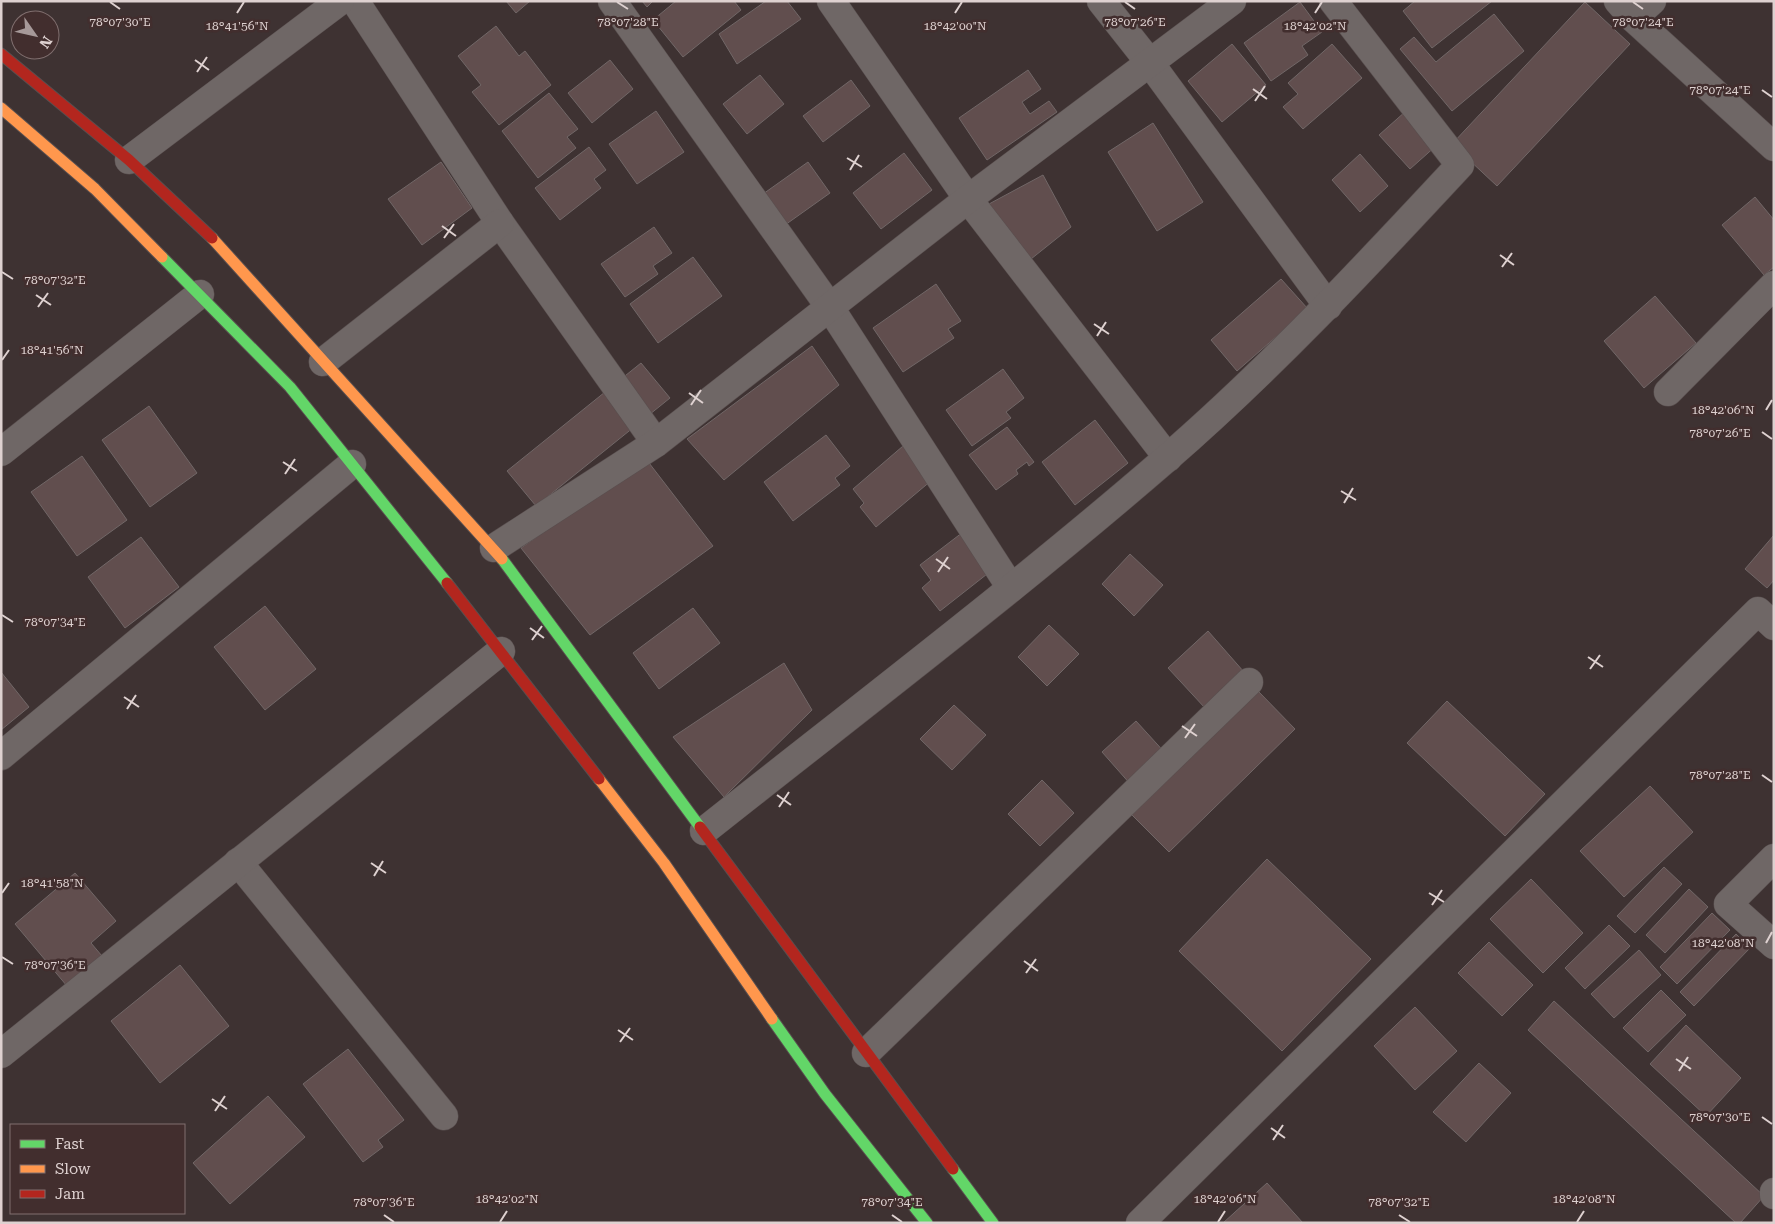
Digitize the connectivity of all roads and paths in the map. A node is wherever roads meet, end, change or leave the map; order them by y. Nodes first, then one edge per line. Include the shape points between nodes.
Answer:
1 (340, 1) edge
2 (356, 1) edge
3 (612, 1) edge
4 (831, 1) edge
5 (1102, 1) edge
6 (1232, 1) edge
7 (1332, 1) edge
8 (1634, 7) edge
9 (1, 54) edge
10 (1150, 63) junction
11 (1, 108) edge
12 (1774, 148) edge
13 (129, 160) junction
14 (968, 199) junction
15 (500, 223) junction
16 (1774, 284) edge
17 (200, 294) junction
18 (829, 306) junction
19 (1328, 306) junction
20 (323, 362) junction
21 (1668, 392) dead end
22 (656, 443) junction
23 (1, 452) edge
24 (1168, 458) junction
25 (352, 464) junction
26 (494, 548) junction
27 (1011, 588) junction
28 (1768, 611) edge
29 (501, 651) junction
30 (1249, 682) dead end
31 (1, 756) edge
32 (704, 831) junction
33 (1774, 858) edge
34 (238, 862) junction
35 (1774, 945) edge
36 (866, 1053) junction
37 (1, 1054) edge
38 (444, 1116) dead end
39 (927, 1223) edge
40 (993, 1223) edge
41 (1140, 1223) edge

1 - 13 street
2 - 15 street
3 - 18 street
4 - 14 street
5 - 10 street
6 - 10 street
7 - 19 street via 1460,165
8 - 12 street
9 - 13 highway
10 - 14 street
10 - 19 street
11 - 17 highway via 95,188
13 - 20 highway via 224,250
14 - 18 street
14 - 24 street
15 - 20 street
15 - 22 street
16 - 21 street
17 - 23 street
17 - 25 highway via 290,387
18 - 22 street
18 - 27 street
19 - 24 street
20 - 26 highway
22 - 26 street
24 - 27 street
25 - 29 highway
25 - 31 street
26 - 32 highway
27 - 32 street
28 - 41 street
29 - 34 street
29 - 39 highway via 664,863 825,1094
30 - 36 street
32 - 36 highway
33 - 35 street via 1728,904
34 - 37 street
34 - 38 street
36 - 40 highway

